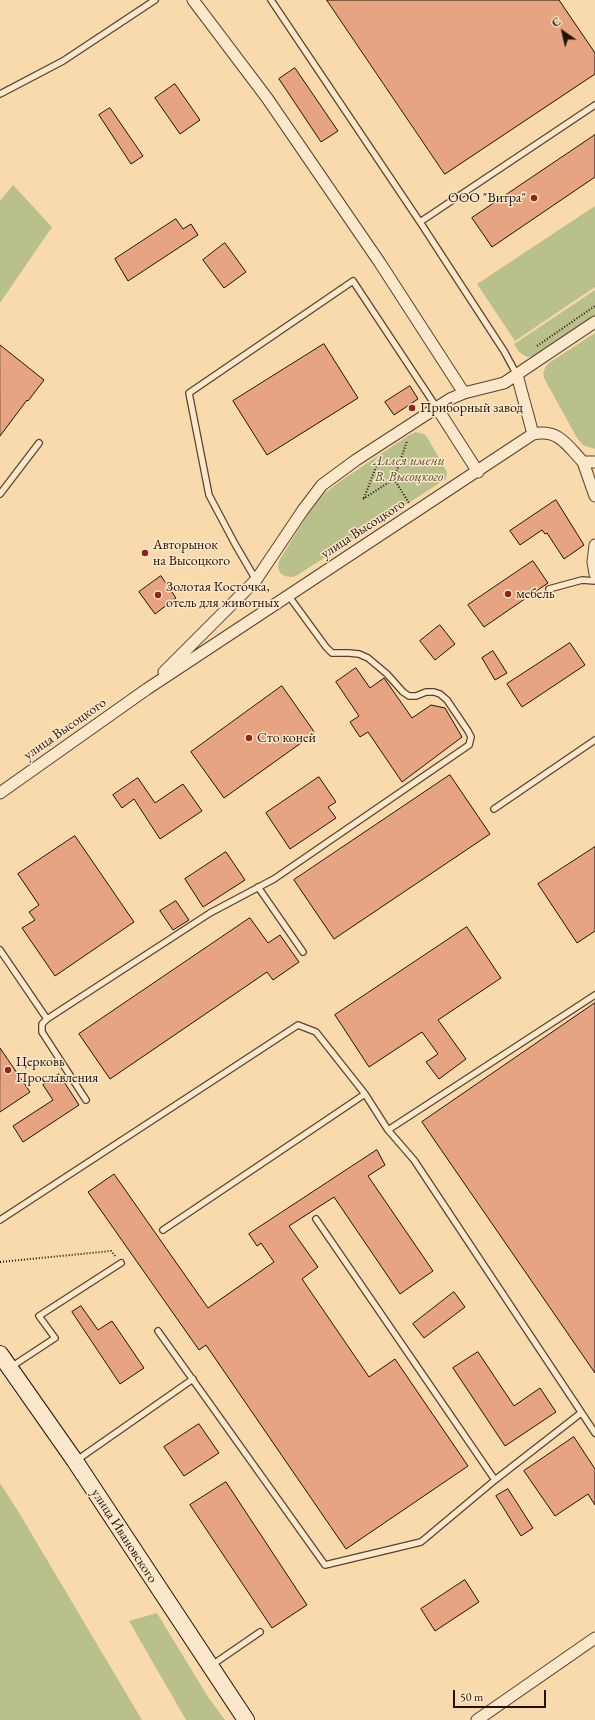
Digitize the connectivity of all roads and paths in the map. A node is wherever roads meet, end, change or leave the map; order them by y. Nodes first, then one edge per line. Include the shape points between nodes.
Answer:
1 (155, 0) edge
2 (193, 0) edge
3 (271, 0) edge
4 (0, 94) edge
5 (595, 105) edge
6 (420, 222) junction
7 (595, 306) edge
8 (595, 322) edge
9 (537, 346) dead end
10 (517, 375) junction
11 (464, 393) junction
12 (437, 408) junction
13 (413, 423) junction
14 (533, 434) junction
15 (386, 441) junction
16 (39, 444) dead end
17 (583, 462) junction
18 (595, 462) edge
19 (478, 472) junction
20 (394, 479) junction
21 (0, 494) edge
22 (595, 496) edge
23 (416, 512) junction
24 (595, 545) edge
25 (595, 574) edge
26 (256, 580) junction
27 (595, 581) edge
28 (550, 589) dead end
29 (288, 595) junction
30 (147, 689) junction
31 (595, 740) edge
32 (0, 792) edge
33 (494, 809) dead end
34 (258, 887) junction
35 (0, 950) edge
36 (303, 952) dead end
37 (595, 994) edge
38 (47, 1019) junction
39 (365, 1094) junction
40 (86, 1100) dead end
41 (388, 1130) junction
42 (316, 1219) dead end
43 (0, 1220) edge
44 (163, 1230) dead end
45 (0, 1262) edge
46 (121, 1263) joint
47 (158, 1331) dead end
48 (0, 1354) edge
49 (9, 1368) junction
50 (192, 1380) junction
51 (581, 1413) junction
52 (595, 1433) edge
53 (75, 1461) junction
54 (495, 1480) junction
55 (260, 1632) dead end
56 (595, 1638) edge
57 (210, 1666) junction
58 (246, 1720) edge
59 (477, 1720) edge

1 - 4 lane via 63,61
2 - 11 street via 267,98 380,263
3 - 6 lane
5 - 6 lane
6 - 10 lane
7 - 9 path
8 - 10 street
10 - 11 street, улица Высоцкого via 504,383
10 - 14 street
11 - 12 street, улица Высоцкого
12 - 13 street, улица Высоцкого
12 - 19 street
12 - 26 lane via 353,281 190,393 209,495
13 - 15 street, улица Высоцкого
13 - 20 path
14 - 17 street via 545,432 557,436
14 - 19 street, улица Высоцкого
15 - 20 path via 364,499
15 - 26 street, улица Высоцкого via 322,485 302,510
16 - 21 lane
17 - 18 street
17 - 22 street
19 - 23 street, улица Высоцкого
20 - 23 path
23 - 29 street, улица Высоцкого
24 - 25 street
26 - 30 street, улица Высоцкого
27 - 28 lane via 582,580
29 - 30 street, улица Высоцкого
29 - 34 lane via 332,653 359,654 368,658 409,696 426,692 440,694 447,700 471,737 469,745 462,751 274,879
30 - 32 street, улица Высоцкого
31 - 33 lane
34 - 36 lane
34 - 38 lane via 210,913
35 - 38 lane
37 - 41 lane
38 - 40 lane via 42,1024 42,1032
39 - 41 lane
39 - 43 lane via 316,1032 298,1025
39 - 44 lane
41 - 51 lane via 414,1160
42 - 54 lane
45 - 46 path via 111,1251
46 - 49 lane via 39,1316 55,1338
47 - 50 lane
48 - 49 main road, улица Ивановского
49 - 53 main road, улица Ивановского
50 - 53 lane
50 - 54 lane via 325,1565 421,1542
51 - 52 lane
51 - 54 lane
53 - 57 main road, улица Ивановского
55 - 57 lane
56 - 59 street
57 - 58 main road, улица Ивановского

